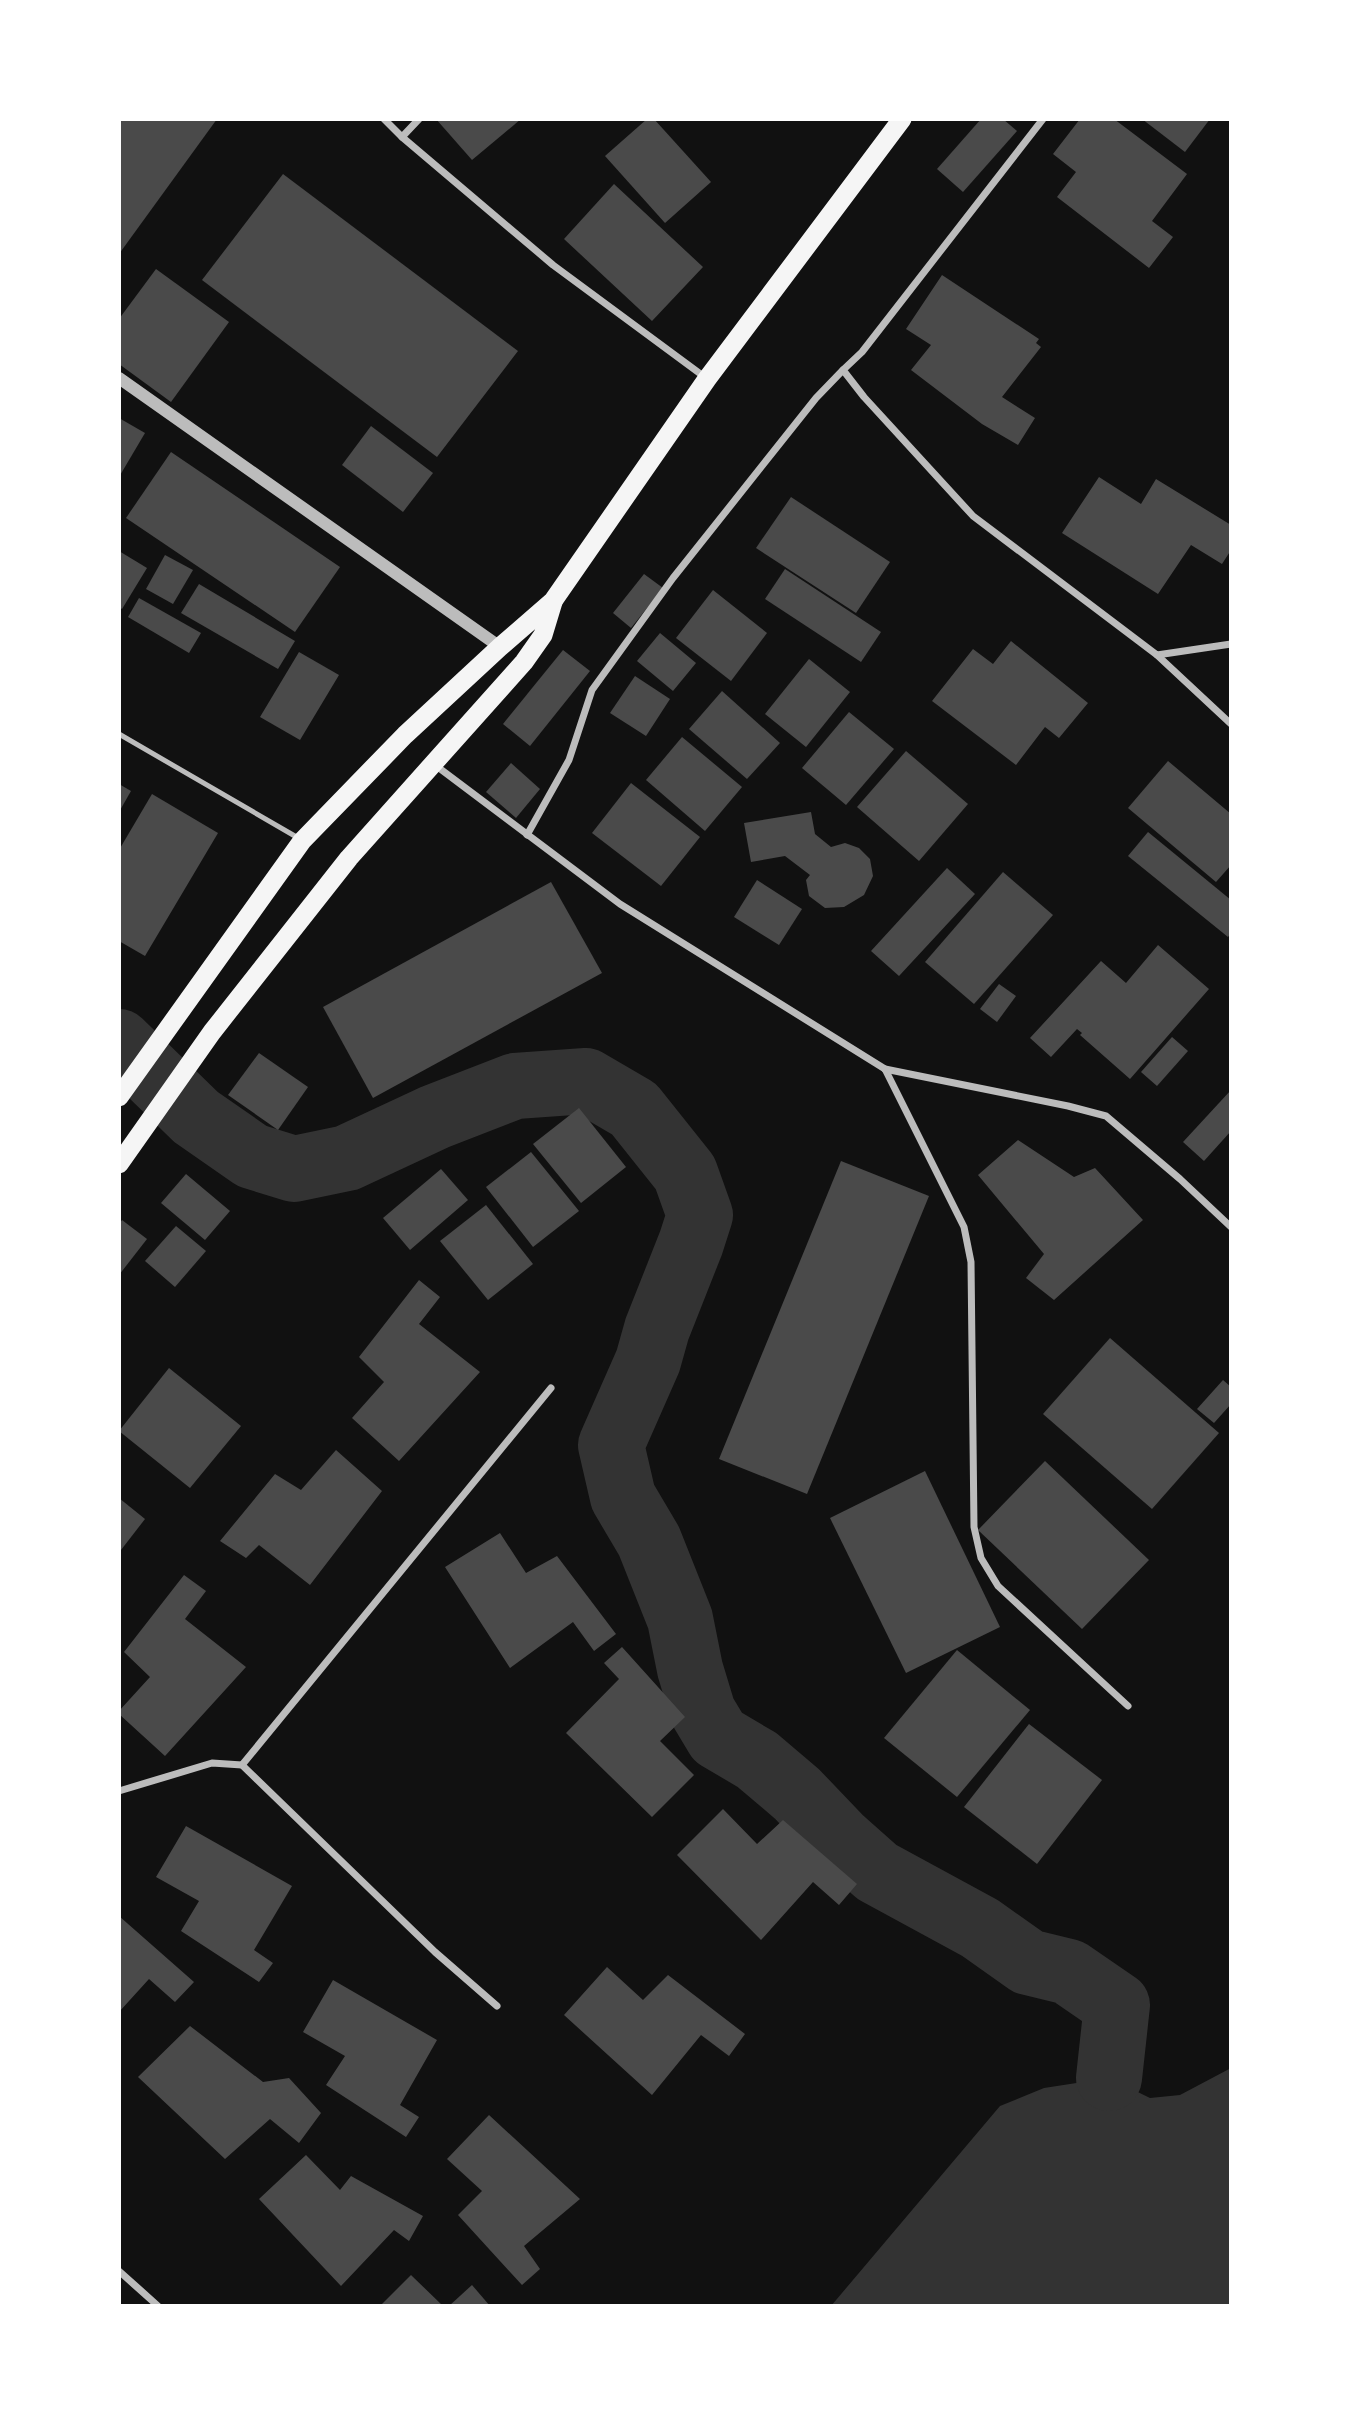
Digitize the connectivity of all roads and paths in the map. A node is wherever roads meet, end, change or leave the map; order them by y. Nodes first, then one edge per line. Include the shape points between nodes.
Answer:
1 (384, 119) edge
2 (419, 119) edge
3 (902, 119) edge
4 (1043, 119) edge
5 (401, 137) junction
6 (844, 370) junction
7 (119, 378) edge
8 (707, 379) junction
9 (554, 601) junction
10 (1231, 644) edge
11 (500, 646) junction
12 (1157, 655) junction
13 (1231, 724) edge
14 (119, 734) edge
15 (432, 763) junction
16 (527, 835) junction
17 (302, 841) junction
18 (885, 1069) junction
19 (119, 1097) edge
20 (119, 1164) edge
21 (1231, 1227) edge
22 (551, 1388) dead end
23 (1128, 1706) dead end
24 (242, 1765) junction
25 (119, 1791) edge
26 (497, 2006) dead end
27 (119, 2271) edge
28 (158, 2306) edge

1 - 5 street
2 - 5 street
3 - 8 highway
4 - 6 street
5 - 8 street via 553,265
6 - 12 street via 973,516
6 - 16 street via 816,398 689,556 592,690 569,760
7 - 11 street
8 - 9 highway
9 - 11 highway
9 - 15 highway via 543,635 524,662
10 - 12 street
11 - 17 highway
12 - 13 street
14 - 17 lane
15 - 16 street
15 - 20 highway via 349,858 212,1032
16 - 18 street via 620,904
17 - 19 highway
18 - 21 street via 1106,1116
18 - 23 street via 964,1227 971,1262 975,1527 981,1558 998,1586
22 - 24 street
24 - 25 street via 212,1763
24 - 26 street
27 - 28 street

